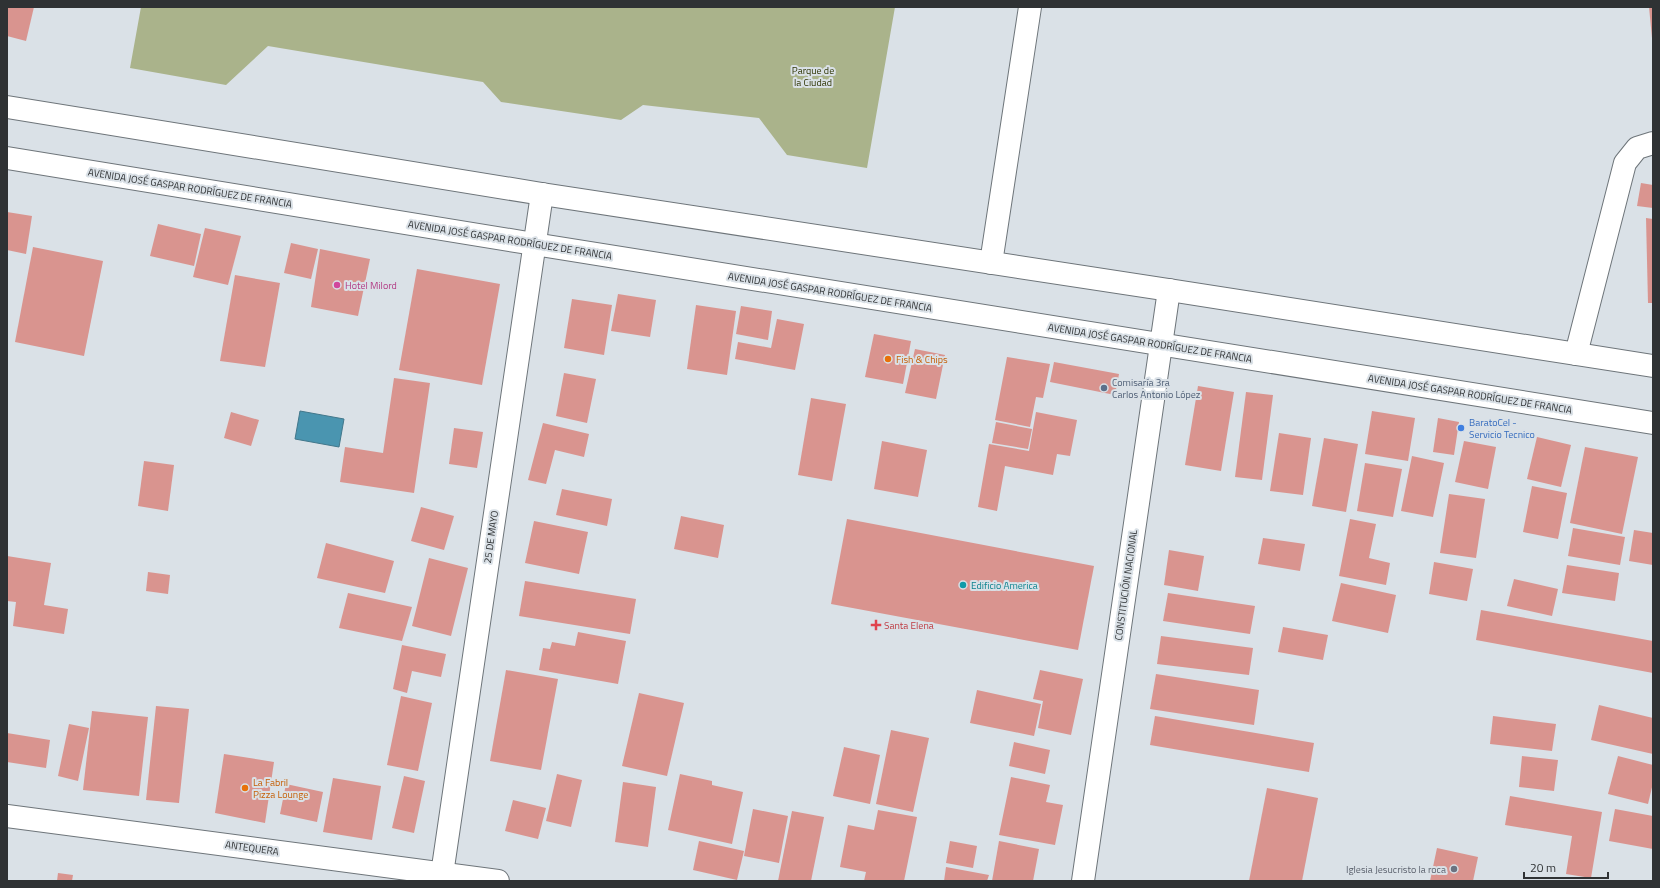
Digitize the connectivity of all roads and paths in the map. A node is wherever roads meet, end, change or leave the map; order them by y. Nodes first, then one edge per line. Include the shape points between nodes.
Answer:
1 (1030, 7) edge
2 (7, 107) edge
3 (1653, 143) edge
4 (7, 158) edge
5 (542, 194) junction
6 (534, 244) junction
7 (991, 263) junction
8 (1169, 290) junction
9 (1161, 345) junction
10 (1576, 354) junction
11 (1653, 366) edge
12 (1653, 423) edge
13 (7, 816) edge
14 (442, 877) edge
15 (498, 881) edge
16 (1083, 881) edge

1 - 7 main road
2 - 5 main road
3 - 10 main road via 1637,148 1624,163
4 - 6 main road, AVENIDA JOSÉ GASPAR RODRÍGUEZ DE FRANCIA
5 - 6 main road, 25 DE MAYO
5 - 7 main road
6 - 9 main road, AVENIDA JOSÉ GASPAR RODRÍGUEZ DE FRANCIA
6 - 14 main road, 25 DE MAYO
7 - 8 main road
8 - 9 main road, CONSTITUCIÓN NACIONAL
8 - 10 main road
9 - 12 main road, AVENIDA JOSÉ GASPAR RODRÍGUEZ DE FRANCIA
9 - 16 main road, CONSTITUCIÓN NACIONAL
10 - 11 main road
13 - 14 main road, ANTEQUERA
14 - 15 main road, ANTEQUERA

